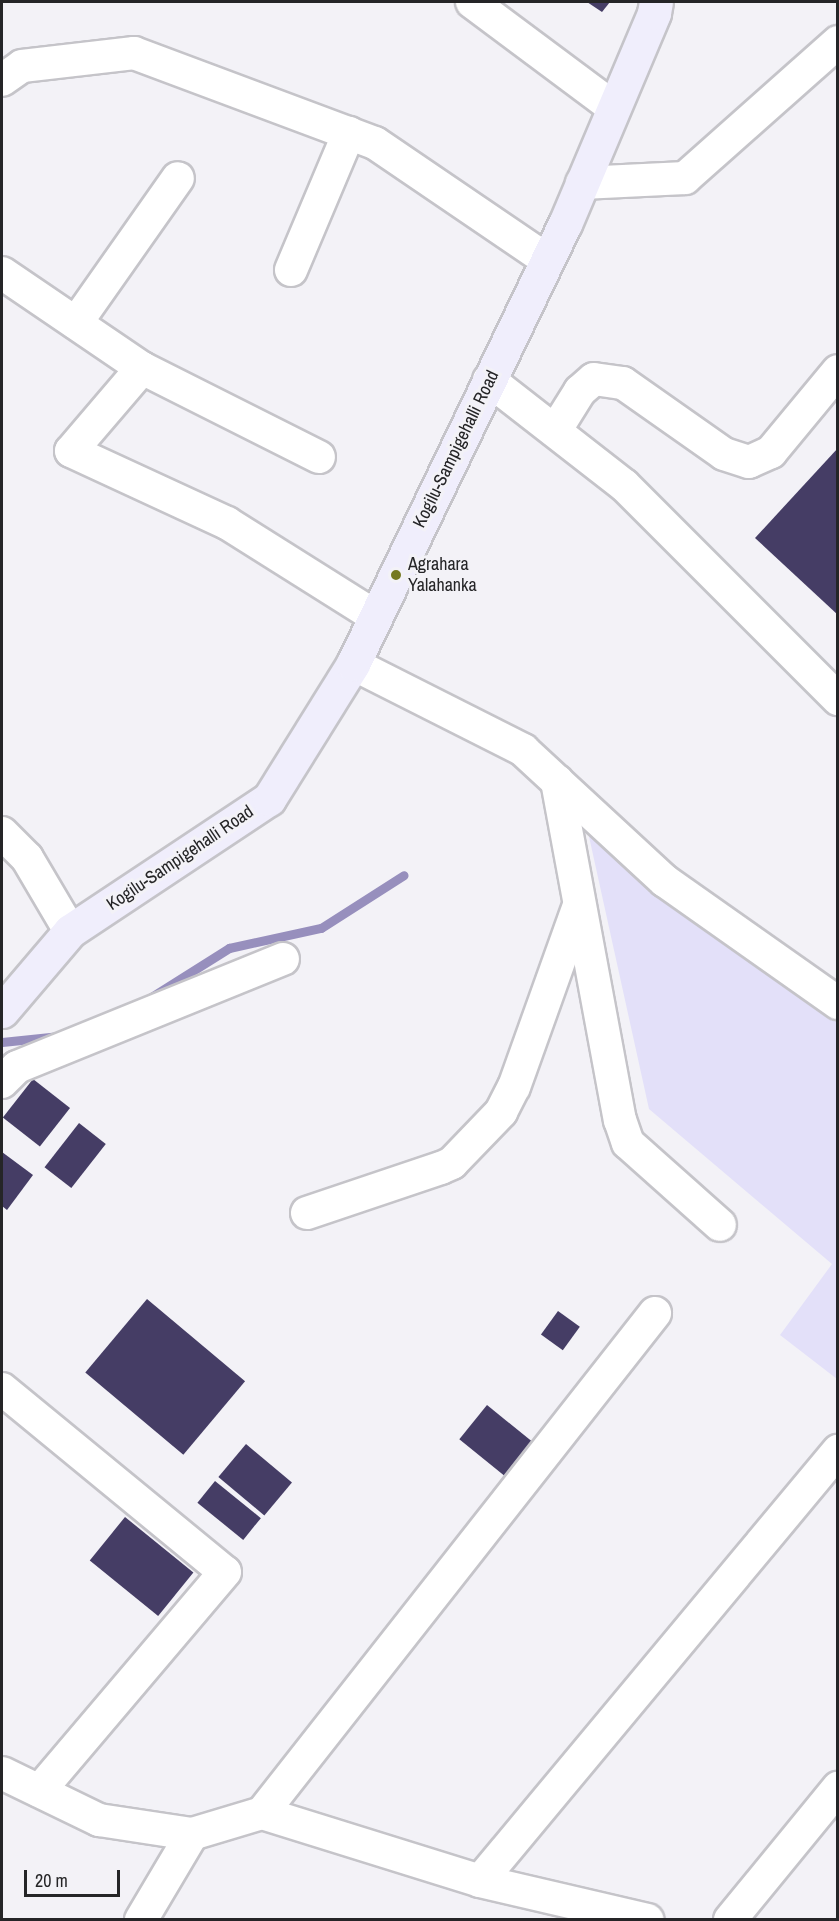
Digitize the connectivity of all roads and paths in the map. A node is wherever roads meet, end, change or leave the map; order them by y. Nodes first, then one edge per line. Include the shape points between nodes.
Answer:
1 (472, 2) edge
2 (656, 2) edge
3 (837, 42) edge
4 (2, 80) edge
5 (614, 108) junction
6 (350, 133) junction
7 (178, 178) dead end
8 (582, 183) junction
9 (548, 260) junction
10 (291, 270) dead end
11 (2, 273) edge
12 (76, 323) junction
13 (142, 368) junction
14 (837, 371) edge
15 (489, 380) junction
16 (555, 431) junction
17 (319, 457) dead end
18 (376, 617) junction
19 (353, 664) junction
20 (837, 699) edge
21 (557, 780) junction
22 (2, 833) edge
23 (580, 904) junction
24 (70, 932) junction
25 (283, 958) dead end
26 (837, 1003) edge
27 (2, 1011) edge
28 (2, 1082) edge
29 (307, 1213) dead end
30 (720, 1226) dead end
31 (655, 1313) dead end
32 (2, 1389) edge
33 (837, 1451) edge
34 (2, 1773) edge
35 (837, 1788) edge
36 (39, 1791) junction
37 (261, 1813) junction
38 (192, 1834) junction
39 (480, 1881) junction
40 (141, 1920) edge
41 (648, 1920) edge
42 (730, 1920) edge

1 - 5 street
2 - 5 street, Kogilu-Sampigehalli Road
3 - 8 street via 685,178
4 - 6 street via 22,66 134,53
5 - 8 street, Kogilu-Sampigehalli Road
6 - 9 street via 375,143
6 - 10 street
7 - 12 street
8 - 9 street, Kogilu-Sampigehalli Road
9 - 15 street, Kogilu-Sampigehalli Road
11 - 12 street
12 - 13 street
13 - 17 street
13 - 18 street via 71,451 227,523
14 - 16 street via 771,452 749,462 724,454 623,383 594,379 580,391
15 - 16 street
15 - 18 street, Kogilu-Sampigehalli Road
16 - 20 street via 624,485
18 - 19 street, Kogilu-Sampigehalli Road
19 - 21 street via 523,750
19 - 24 street, Kogilu-Sampigehalli Road via 269,799
21 - 23 street
21 - 26 street via 665,881
22 - 24 street via 27,858
23 - 29 street via 514,1087 501,1112 452,1163
23 - 30 street via 620,1120 628,1143
24 - 27 street, Kogilu-Sampigehalli Road
25 - 28 street via 17,1067
31 - 37 street
32 - 36 street via 225,1572
33 - 39 street
34 - 36 street
35 - 42 street
36 - 38 street via 99,1820
37 - 38 street
37 - 39 street
38 - 40 street
39 - 41 street

